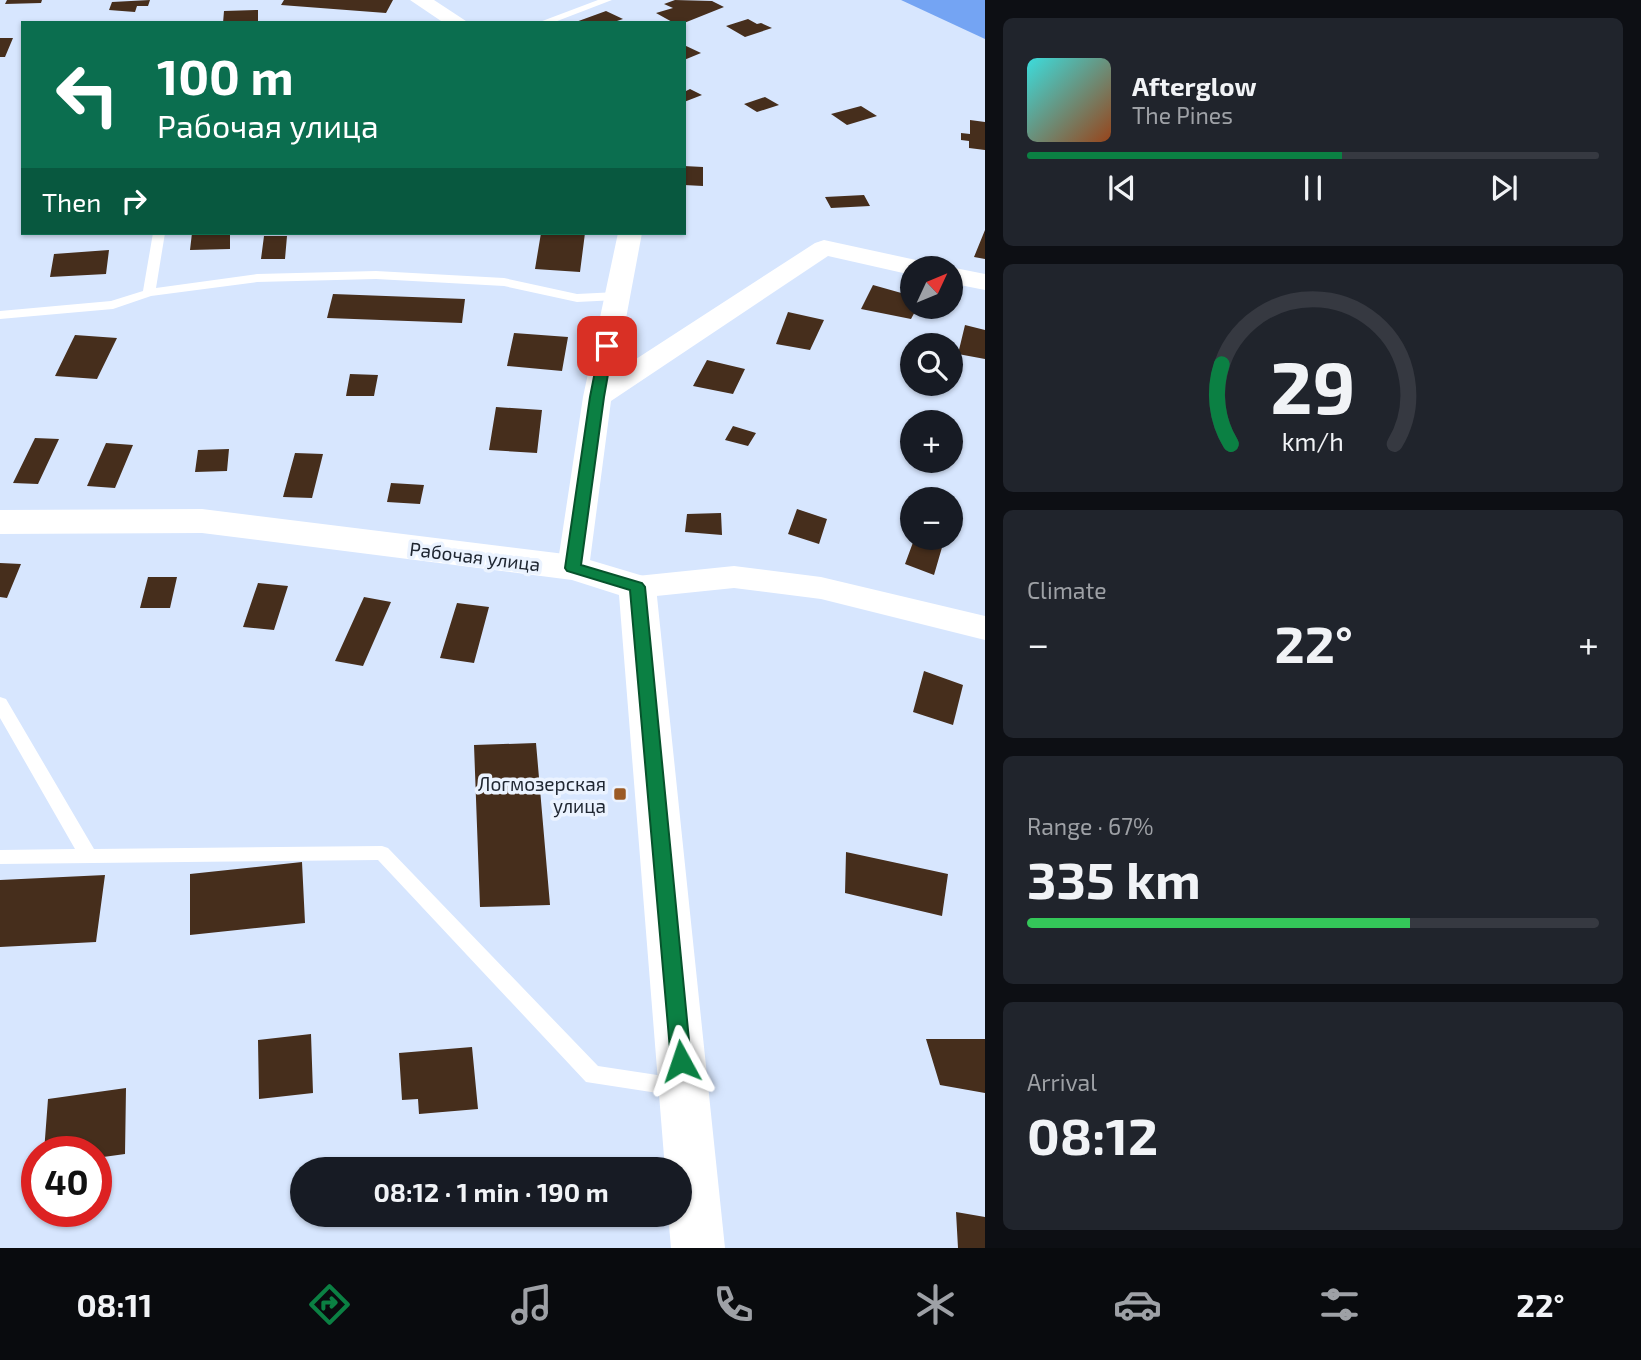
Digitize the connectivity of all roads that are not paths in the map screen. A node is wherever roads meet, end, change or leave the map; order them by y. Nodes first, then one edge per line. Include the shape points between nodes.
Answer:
1 (420, 0) edge
2 (607, 0) edge
3 (456, 21) edge
4 (548, 21) edge
5 (159, 235) edge
6 (630, 235) edge
7 (900, 265) edge
8 (963, 278) edge
9 (985, 282) edge
10 (149, 293) junction
11 (617, 296) junction
12 (0, 315) edge
13 (597, 397) junction
14 (0, 522) edge
15 (573, 568) junction
16 (637, 587) junction
17 (985, 628) edge
18 (0, 703) edge
19 (89, 856) junction
20 (0, 857) edge
21 (683, 1088) junction
22 (698, 1248) edge

1 - 3 street
2 - 4 lane
5 - 10 lane
6 - 11 street
7 - 13 street via 824,248
8 - 9 street
10 - 11 lane via 257,278 376,275 504,282 577,298
10 - 12 lane via 113,304
11 - 13 street
13 - 15 street
14 - 15 street, Рабочая улица via 202,521
15 - 16 street, Рабочая улица
16 - 17 street, Рабочая улица via 734,577 821,588
16 - 21 street
18 - 19 lane
19 - 20 lane
19 - 21 lane via 382,853 593,1075
21 - 22 street

